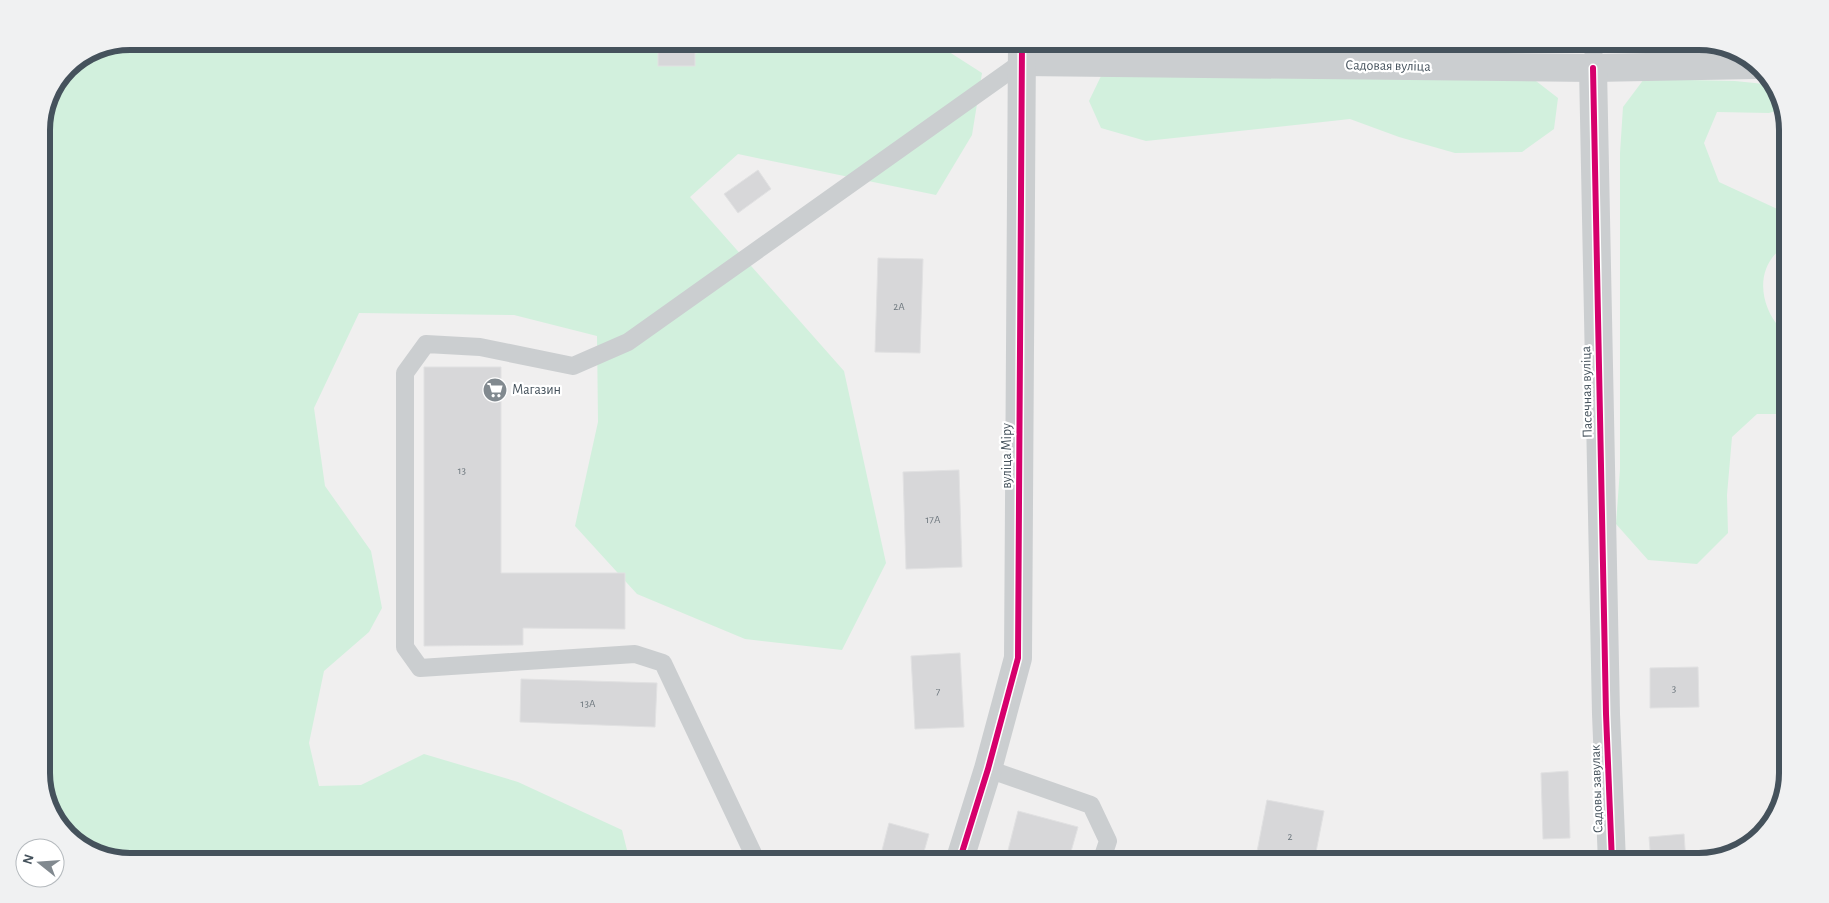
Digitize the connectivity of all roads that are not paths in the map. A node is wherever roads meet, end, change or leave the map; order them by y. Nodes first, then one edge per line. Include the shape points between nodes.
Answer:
1 (1594, 50) edge
2 (1022, 52) edge
3 (1745, 65) edge
4 (1593, 68) junction
5 (1606, 714) joint
6 (988, 769) junction
7 (753, 853) edge
8 (962, 853) edge
9 (1104, 853) edge
10 (1612, 853) edge

1 - 4 lane
2 - 4 street, Садовая вуліца
2 - 6 street, вуліца Міру via 1018,658
2 - 7 lane via 628,342 573,366 480,347 426,344 405,374 405,647 420,668 635,654 664,663
3 - 4 street, Садовая вуліца
4 - 5 street, Пасечная вуліца
5 - 10 street, Садовы завулак
6 - 8 street, вуліца Міру
6 - 9 lane via 1091,805 1108,841

